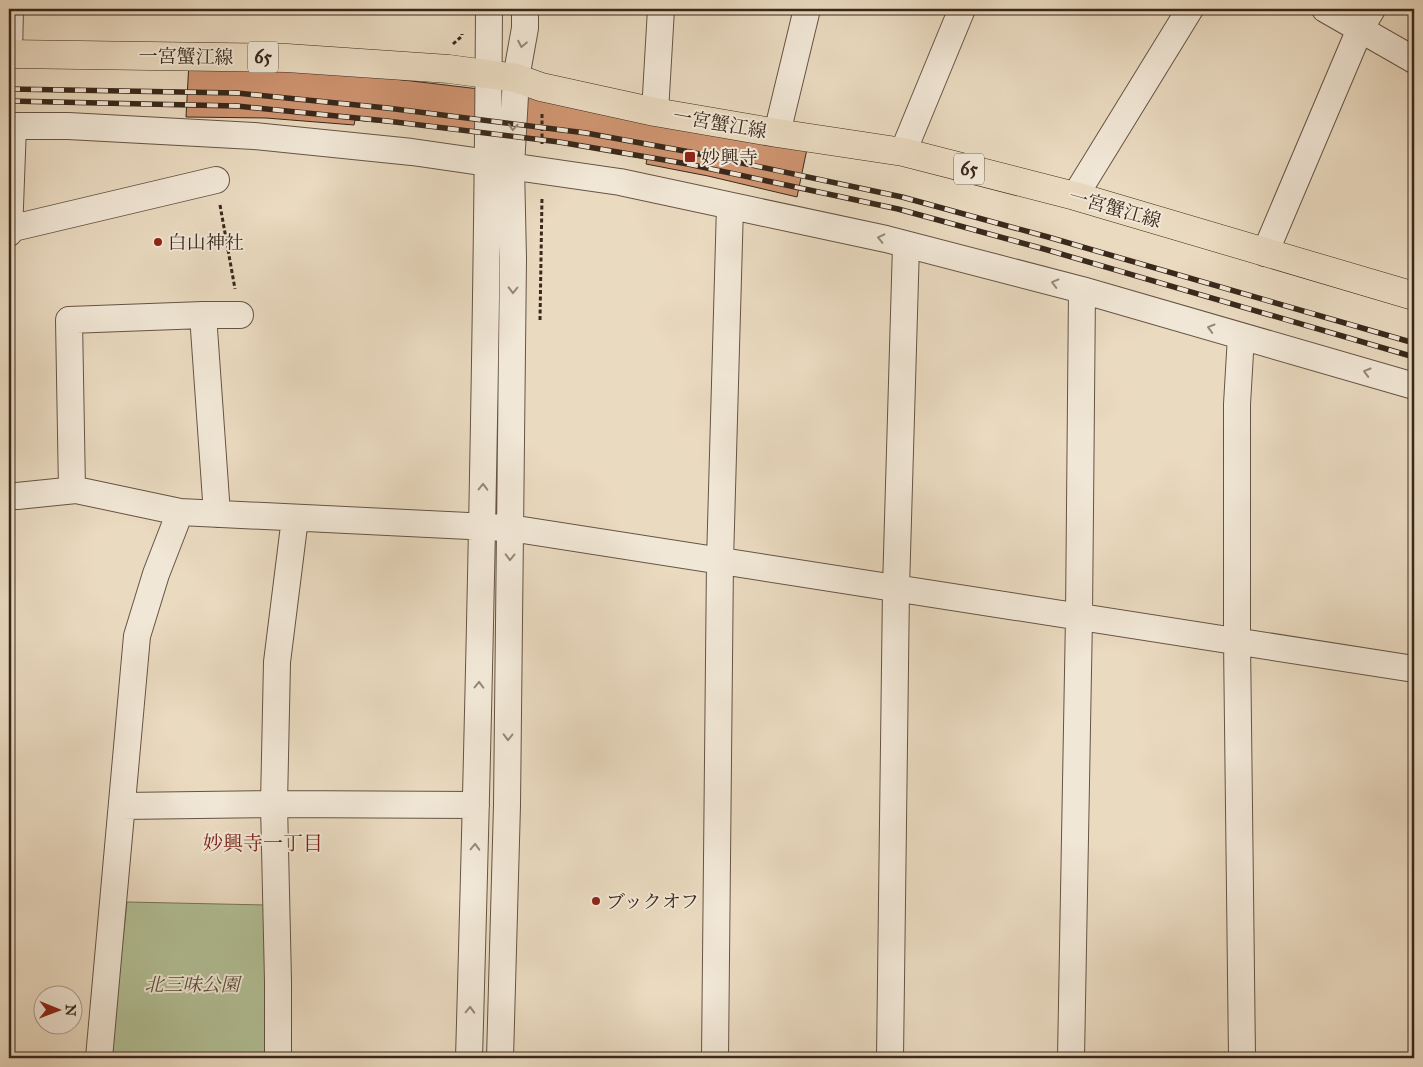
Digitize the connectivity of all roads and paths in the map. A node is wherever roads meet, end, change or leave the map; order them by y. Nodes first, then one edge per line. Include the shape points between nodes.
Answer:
1 (10, 9) edge
2 (489, 9) edge
3 (525, 9) edge
4 (661, 9) edge
5 (807, 9) edge
6 (962, 9) edge
7 (1190, 9) edge
8 (1325, 9) edge
9 (1366, 19) edge
10 (9, 54) edge
11 (1414, 60) edge
12 (487, 75) junction
13 (516, 78) junction
14 (655, 112) junction
15 (11, 126) edge
16 (777, 133) junction
17 (903, 152) junction
18 (500, 165) junction
19 (216, 180) joint
20 (1075, 196) junction
21 (730, 206) junction
22 (9, 231) edge
23 (906, 245) junction
24 (1266, 253) junction
25 (1082, 290) junction
26 (1414, 296) edge
27 (204, 315) junction
28 (240, 315) joint
29 (1241, 336) junction
30 (1414, 386) edge
31 (72, 490) junction
32 (9, 496) edge
33 (180, 512) junction
34 (216, 514) junction
35 (295, 518) junction
36 (482, 527) junction
37 (510, 528) junction
38 (720, 560) junction
39 (896, 588) junction
40 (1080, 617) junction
41 (1237, 641) junction
42 (1414, 669) edge
43 (274, 804) junction
44 (476, 805) junction
45 (122, 806) junction
46 (98, 1058) edge
47 (278, 1058) edge
48 (469, 1058) edge
49 (500, 1058) edge
50 (715, 1058) edge
51 (890, 1058) edge
52 (1071, 1058) edge
53 (1242, 1058) edge

1 - 10 street
2 - 12 street
3 -> 13 street
4 - 14 street
5 - 16 street
6 - 17 street
7 - 20 street
8 - 9 street
9 - 11 street
9 - 24 street
10 - 12 main road, 一宮蟹江線 / 65 via 287,58 449,69
12 - 13 main road, 一宮蟹江線 / 65
12 - 18 street
13 - 14 main road, 一宮蟹江線 / 65 via 541,87
13 -> 18 street
14 - 16 main road, 一宮蟹江線 / 65
15 - 18 street via 254,136 412,152
15 - 22 street
16 - 17 main road, 一宮蟹江線 / 65
17 - 20 main road, 一宮蟹江線 / 65
18 - 21 street via 620,182
36 -> 18 street
18 -> 37 street via 513,258
19 - 22 street
19 - 28 path
20 - 24 main road, 一宮蟹江線 / 65
23 -> 21 street
21 - 38 street
25 -> 23 street
23 - 39 street
24 - 26 main road, 一宮蟹江線 / 65
29 -> 25 street
25 - 40 street
27 - 28 street
27 - 31 street via 69,320
27 - 34 street
30 -> 29 street
29 - 41 street
31 - 32 street
31 - 33 street
33 - 34 street
33 - 45 street via 137,636
34 - 35 street
35 - 36 street
35 - 43 street via 277,662
36 - 37 street
44 -> 36 street
37 - 38 street
37 -> 49 street via 508,805
38 - 39 street
38 - 50 street
39 - 40 street
39 - 51 street
40 - 41 street
40 - 52 street
41 - 42 street
41 - 53 street
43 - 44 street
43 - 45 street
43 - 47 street
48 -> 44 street
45 - 46 street

